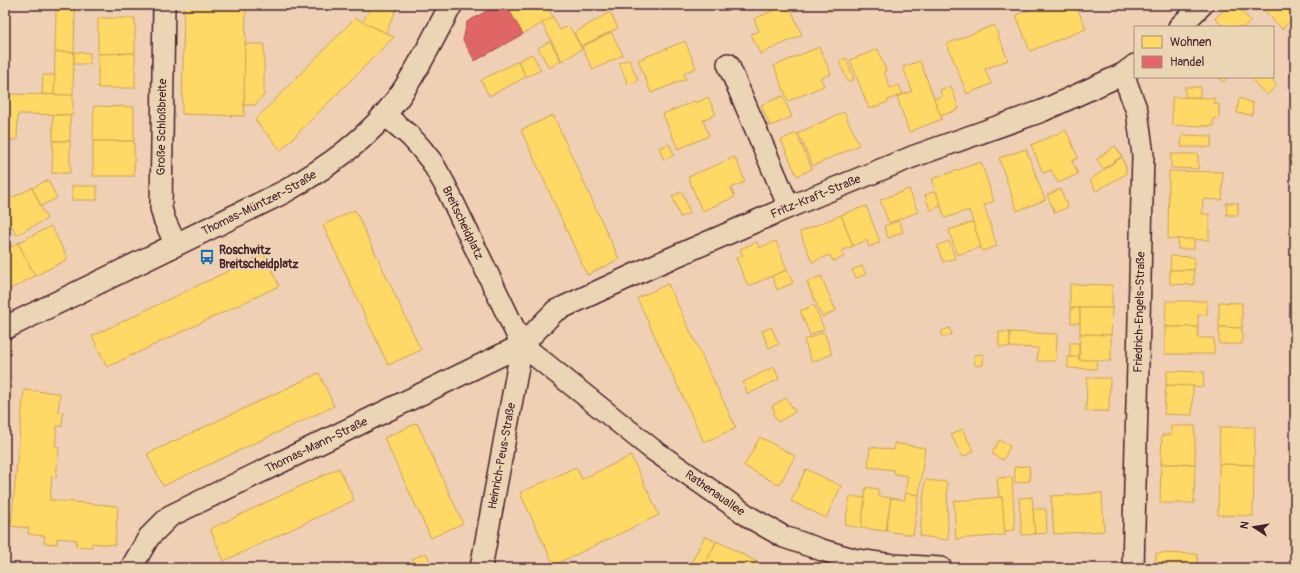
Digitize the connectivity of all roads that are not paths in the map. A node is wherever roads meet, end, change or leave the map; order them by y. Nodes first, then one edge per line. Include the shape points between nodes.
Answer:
1 (164, 5) edge
2 (451, 5) edge
3 (1202, 5) edge
4 (1180, 26) edge
5 (728, 64) dead end
6 (1129, 69) edge
7 (385, 115) junction
8 (789, 207) junction
9 (176, 245) junction
10 (5, 328) edge
11 (522, 345) junction
12 (131, 568) edge
13 (482, 568) edge
14 (942, 568) edge
15 (1133, 568) edge

1 - 9 street, Große Schloßbreite via 161,208
2 - 7 main road, Thomas-Müntzer-Straße via 411,78
3 - 4 street
5 - 8 street
6 - 8 street, Fritz-Kraft-Straße via 1042,111 912,157
6 - 15 street, Friedrich-Engels-Straße via 1143,155
7 - 9 main road, Thomas-Müntzer-Straße via 368,133 315,175
7 - 11 street, Breitscheidplatz via 410,136 432,162
8 - 11 street, Fritz-Kraft-Straße via 555,311
9 - 10 main road, Thomas-Müntzer-Straße
11 - 12 street, Thomas-Mann-Straße via 170,516 149,537
11 - 13 street, Heinrich-Peus-Straße
11 - 14 street, Rathenauallee via 652,449 751,518 784,537 857,560

